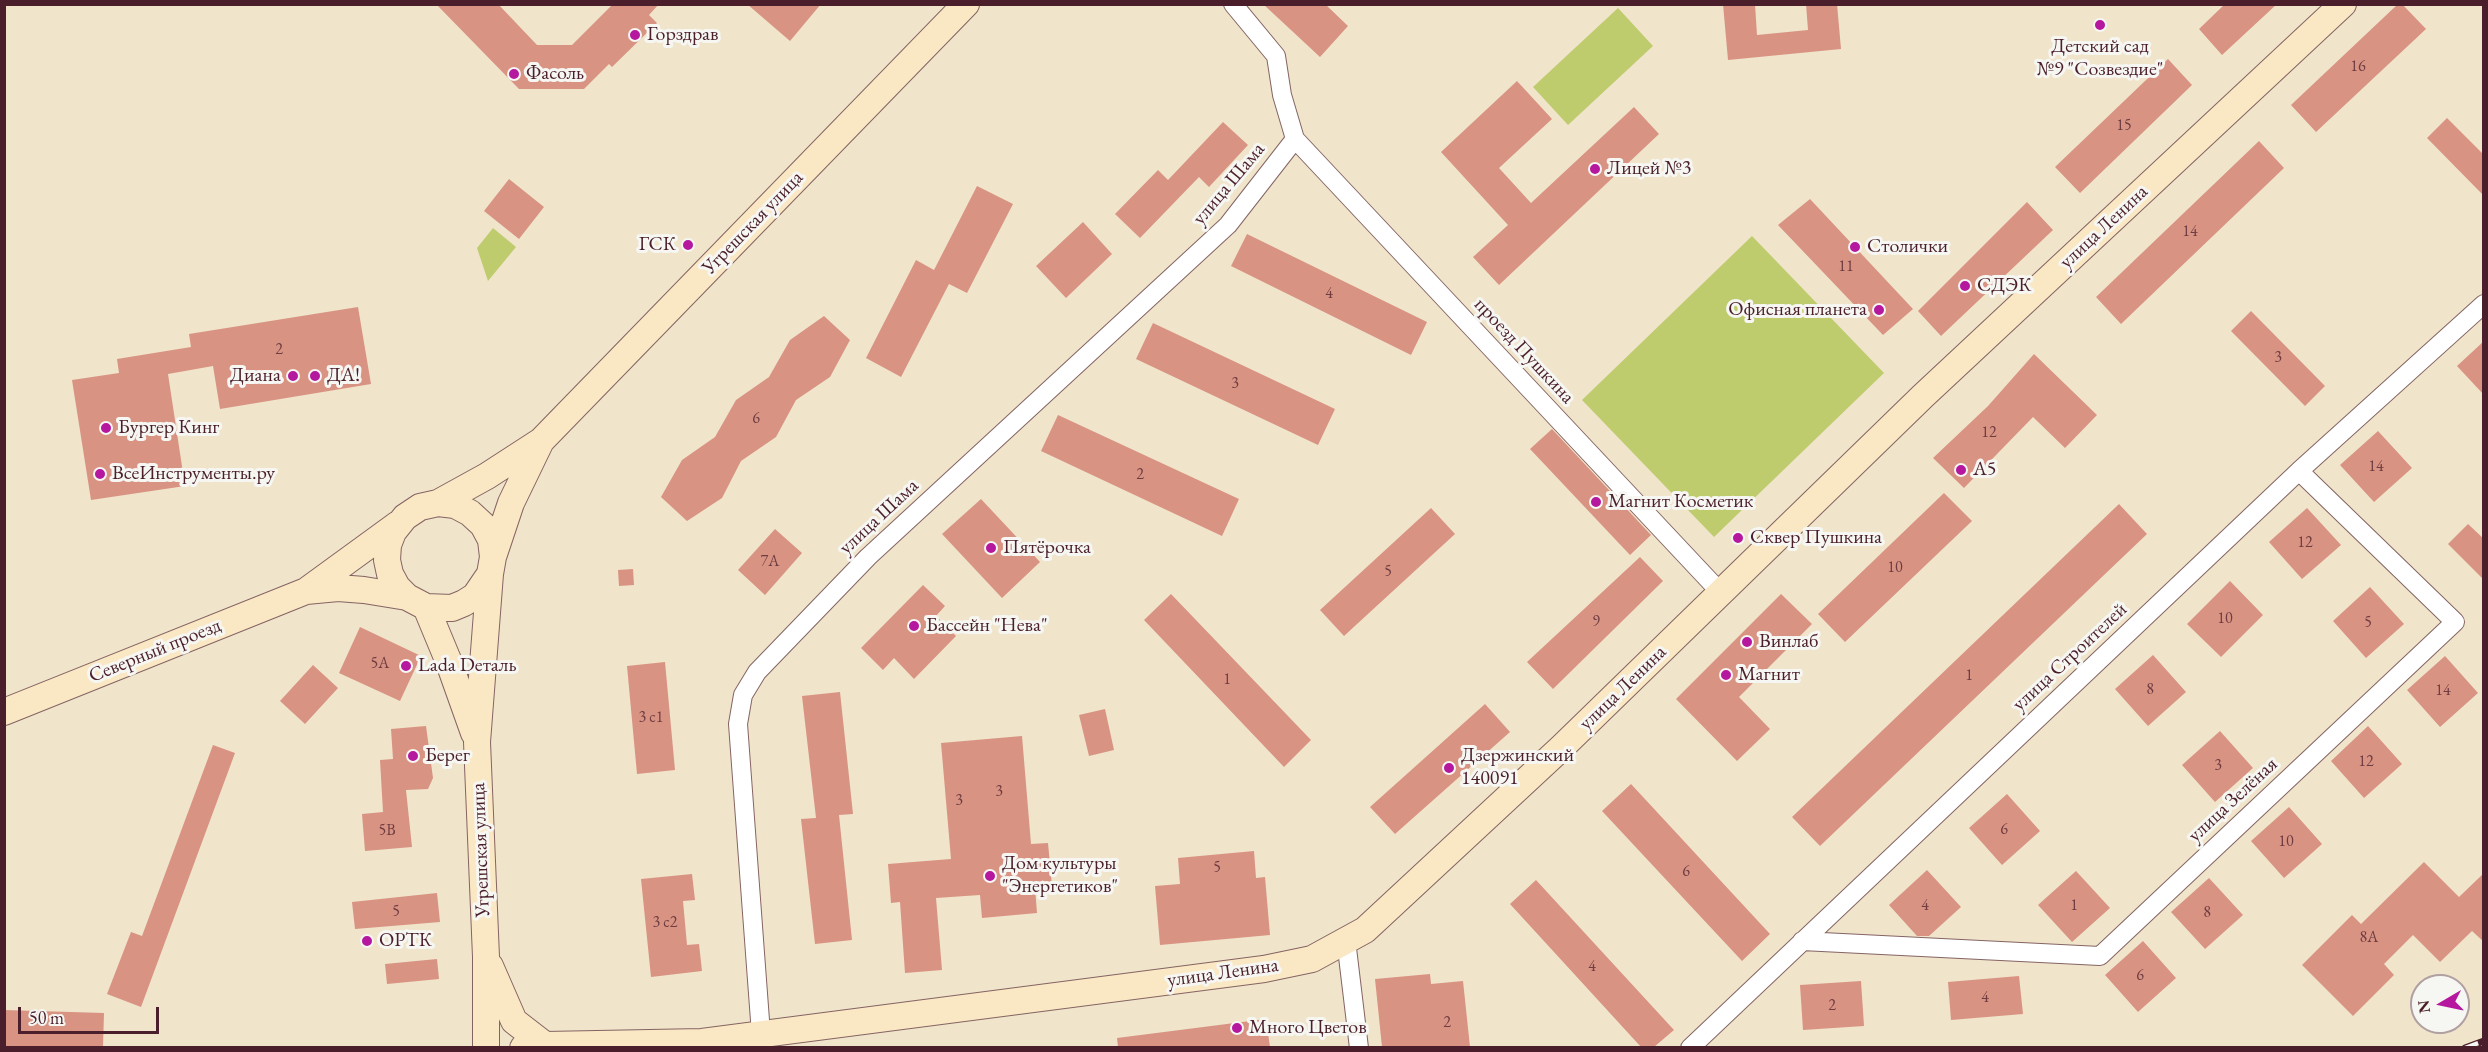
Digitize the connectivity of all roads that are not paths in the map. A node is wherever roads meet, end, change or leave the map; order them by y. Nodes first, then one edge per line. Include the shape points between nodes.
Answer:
1 (966, 4) edge
2 (1233, 4) edge
3 (2343, 4) edge
4 (1295, 139) junction
5 (2484, 304) edge
6 (541, 441) junction
7 (2299, 471) junction
8 (438, 503) junction
9 (398, 524) junction
10 (491, 566) junction
11 (306, 591) junction
12 (1721, 593) junction
13 (416, 602) junction
14 (4, 712) edge
15 (477, 742) junction
16 (1346, 940) junction
17 (1802, 941) junction
18 (486, 957) junction
19 (761, 1034) junction
20 (697, 1045) edge
21 (541, 1046) edge
22 (486, 1047) edge
23 (1359, 1047) edge
24 (1690, 1047) edge

1 - 6 street, Угрешская улица
2 - 4 street via 1276,56
3 - 12 street, улица Ленина via 1923,396
4 - 12 street, проезд Пушкина
4 - 19 street, улица Шама via 1228,225 868,556 757,672 743,695 738,724
5 - 7 street, улица Строителей
6 - 8 street, Угрешская улица
6 - 10 street, Угрешская улица via 511,503
7 - 17 street, улица Строителей
7 - 17 street, улица Зелёная via 2455,622 2100,956
8 - 9 street, Угрешская улица via 420,507
8 - 10 street, Угрешская улица via 455,505 483,525 490,540
9 - 11 street, Северный проезд
9 - 13 street, Угрешская улица via 388,545 387,560 397,587
10 - 13 street, Угрешская улица via 475,596 464,603 452,608
10 - 15 street, Угрешская улица
11 - 13 street, Северный проезд via 364,590
11 - 14 street, Северный проезд
12 - 16 street, улица Ленина via 1365,930
13 - 15 street, Угрешская улица via 448,660
15 - 18 street, Угрешская улица
16 - 19 street, улица Ленина via 1312,959 1264,969
16 - 23 street
17 - 24 street, улица Строителей
18 - 21 street, Угрешская улица via 514,1021
18 - 22 street, Угрешская улица
19 - 20 street, улица Ленина
20 - 21 street, улица Ленина

